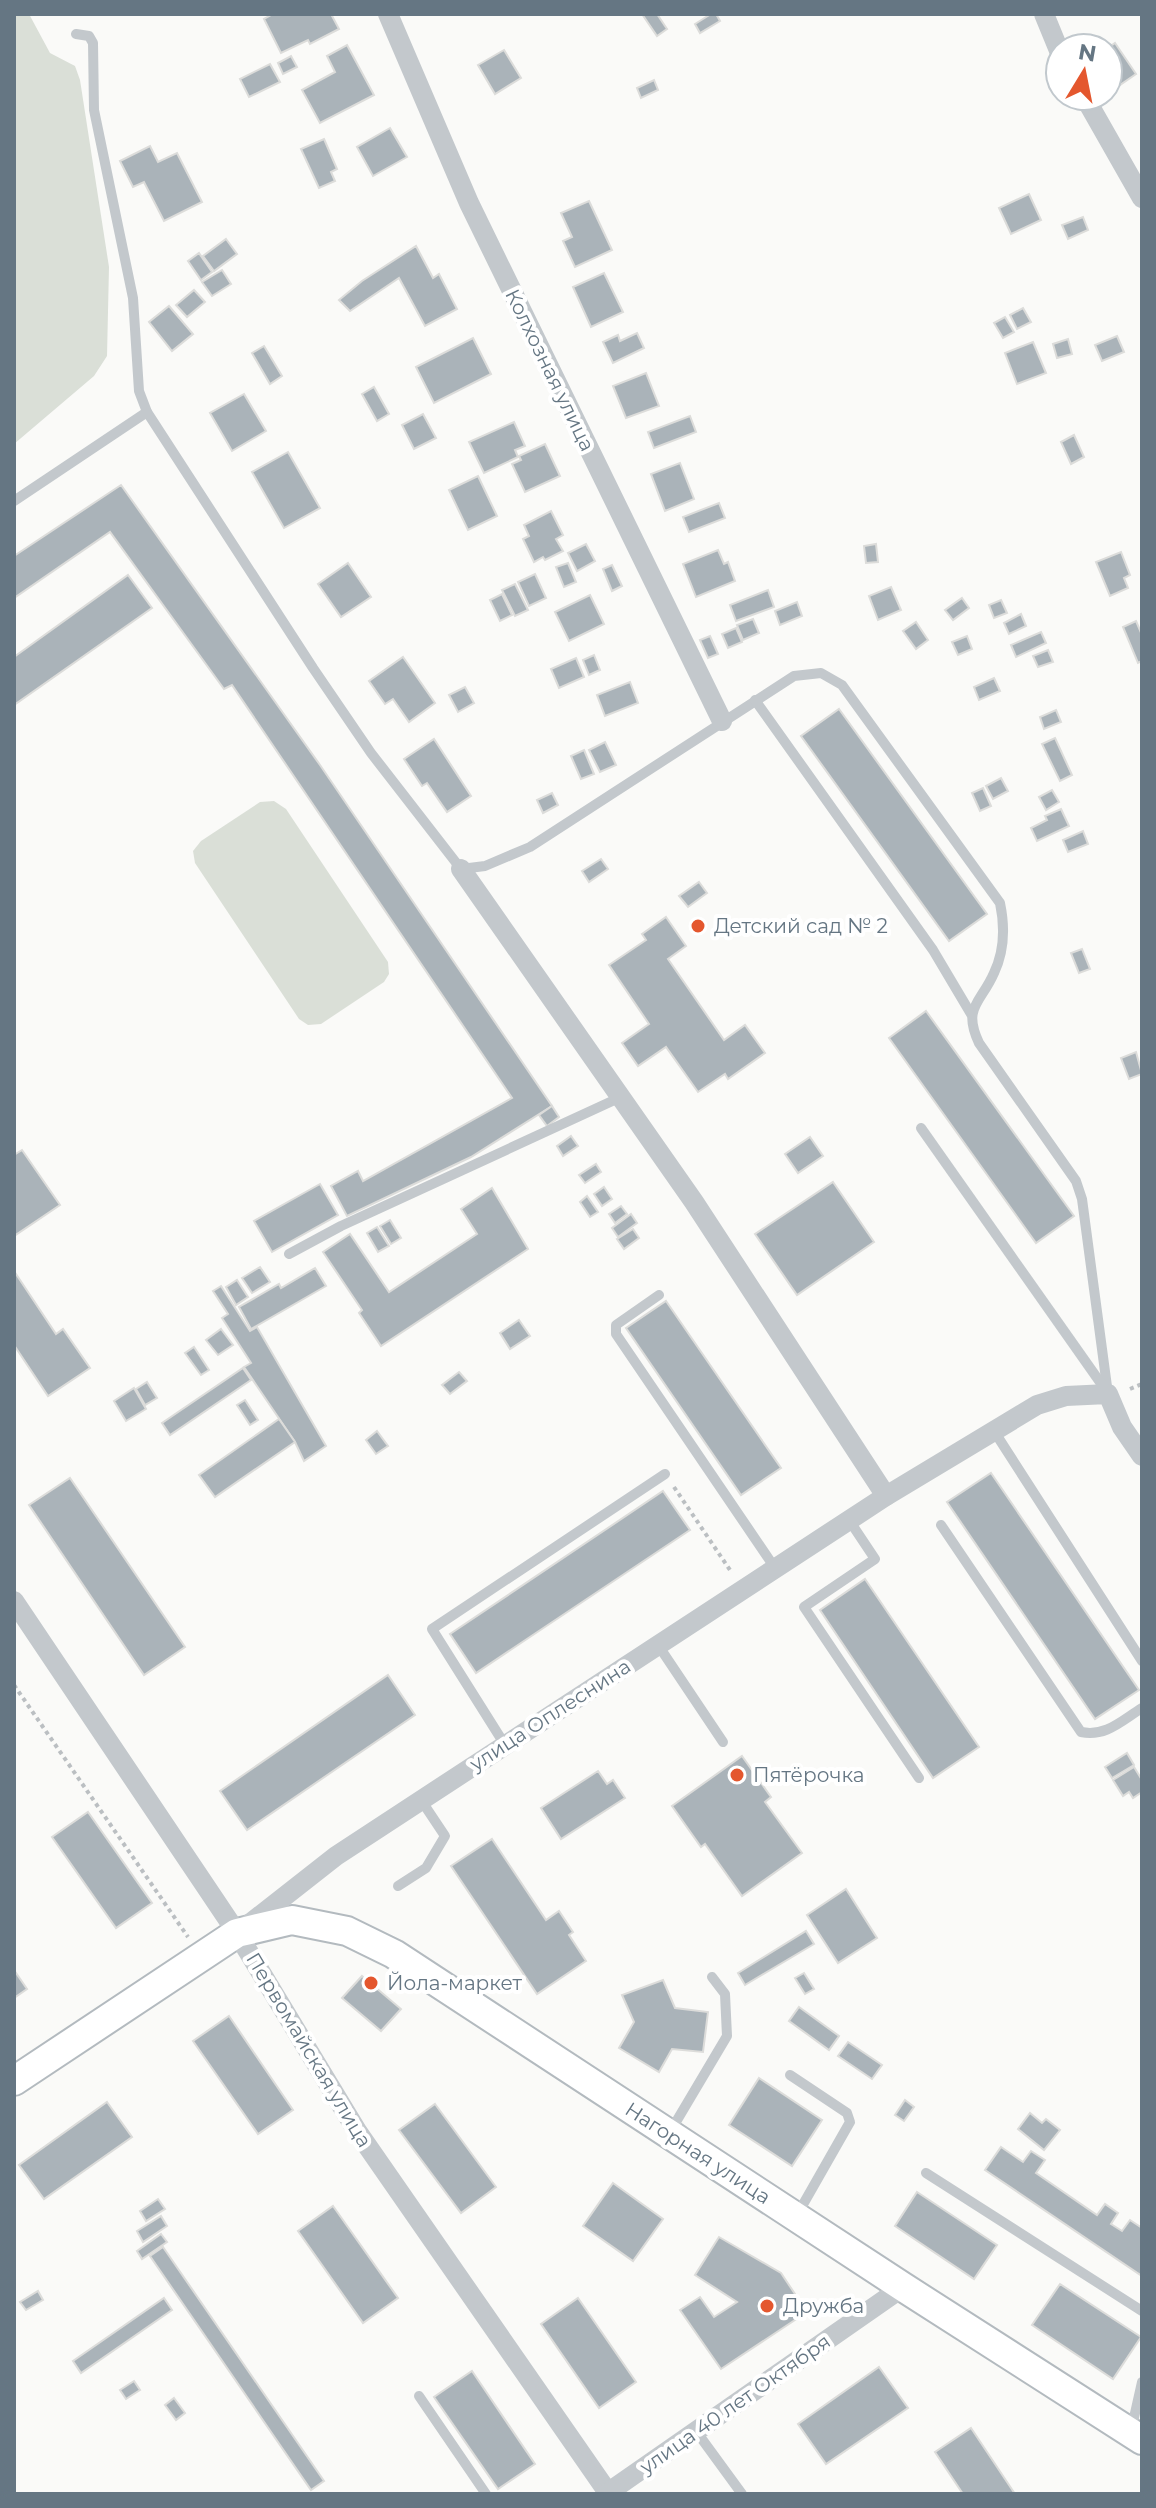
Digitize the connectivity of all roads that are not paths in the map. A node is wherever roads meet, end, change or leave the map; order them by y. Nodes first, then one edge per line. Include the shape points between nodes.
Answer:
1 (388, 14) edge
2 (76, 34) dead end
3 (1093, 112) edge
4 (1142, 198) edge
5 (147, 412) junction
6 (14, 501) edge
7 (755, 700) junction
8 (722, 721) junction
9 (461, 869) junction
10 (971, 1014) junction
11 (621, 1097) junction
12 (921, 1128) dead end
13 (289, 1254) dead end
14 (659, 1295) dead end
15 (1108, 1394) junction
16 (994, 1431) junction
17 (1142, 1456) edge
18 (665, 1474) road end
19 (886, 1496) junction
20 (849, 1520) junction
21 (941, 1525) dead end
22 (775, 1568) junction
23 (14, 1601) edge
24 (658, 1645) junction
25 (1142, 1661) edge
26 (1142, 1708) edge
27 (723, 1742) dead end
28 (505, 1745) junction
29 (919, 1778) dead end
30 (421, 1800) junction
31 (398, 1886) dead end
32 (237, 1933) junction
33 (712, 1977) dead end
34 (790, 2075) dead end
35 (14, 2081) edge
36 (669, 2134) junction
37 (926, 2173) dead end
38 (796, 2217) junction
39 (903, 2287) junction
40 (1142, 2311) edge
41 (1142, 2382) edge
42 (419, 2396) dead end
43 (696, 2431) junction
44 (1136, 2436) edge
45 (608, 2493) edge
46 (486, 2494) edge
47 (742, 2494) edge

1 - 8 street, Колхозная улица via 469,203
2 - 5 lane via 89,36 93,43 94,110 133,298 139,391
3 - 4 street
5 - 6 lane
5 - 9 lane via 371,753
7 - 8 lane
7 - 10 lane via 933,950
7 - 10 lane via 808,673 821,673 842,685 991,889 1000,903 1004,937 994,974
8 - 9 lane via 530,847 485,866
9 - 11 street
10 - 15 lane via 979,1043 1076,1181
11 - 13 lane
11 - 19 street
12 - 15 lane
14 - 22 lane via 616,1325 616,1334
15 - 16 street, улица Оплеснина via 1066,1396 1037,1405
15 - 17 street
16 - 19 street, улица Оплеснина
16 - 25 lane
18 - 28 lane via 432,1629
19 - 20 street, улица Оплеснина
20 - 22 street, улица Оплеснина
20 - 29 lane via 875,1559 804,1607
21 - 26 lane via 1081,1732 1105,1732
22 - 24 street, улица Оплеснина
23 - 32 street, Первомайская улица
24 - 27 lane
24 - 28 street, улица Оплеснина
28 - 30 street, улица Оплеснина
30 - 31 lane via 445,1836 426,1868
30 - 32 street, улица Оплеснина via 336,1856
32 - 35 main road, улица Оплеснина
32 - 36 main road, Нагорная улица via 292,1920 347,1931 394,1954
32 - 45 street, Первомайская улица via 357,2131
33 - 36 lane via 725,1994 727,2036
34 - 38 lane via 847,2113 850,2122
36 - 38 main road, Нагорная улица
37 - 40 lane
38 - 39 main road, Нагорная улица
39 - 43 street, улица 40 лет Октября
39 - 44 main road, Нагорная улица
41 - 44 lane
42 - 46 lane
43 - 45 street, улица 40 лет Октября
43 - 47 lane

